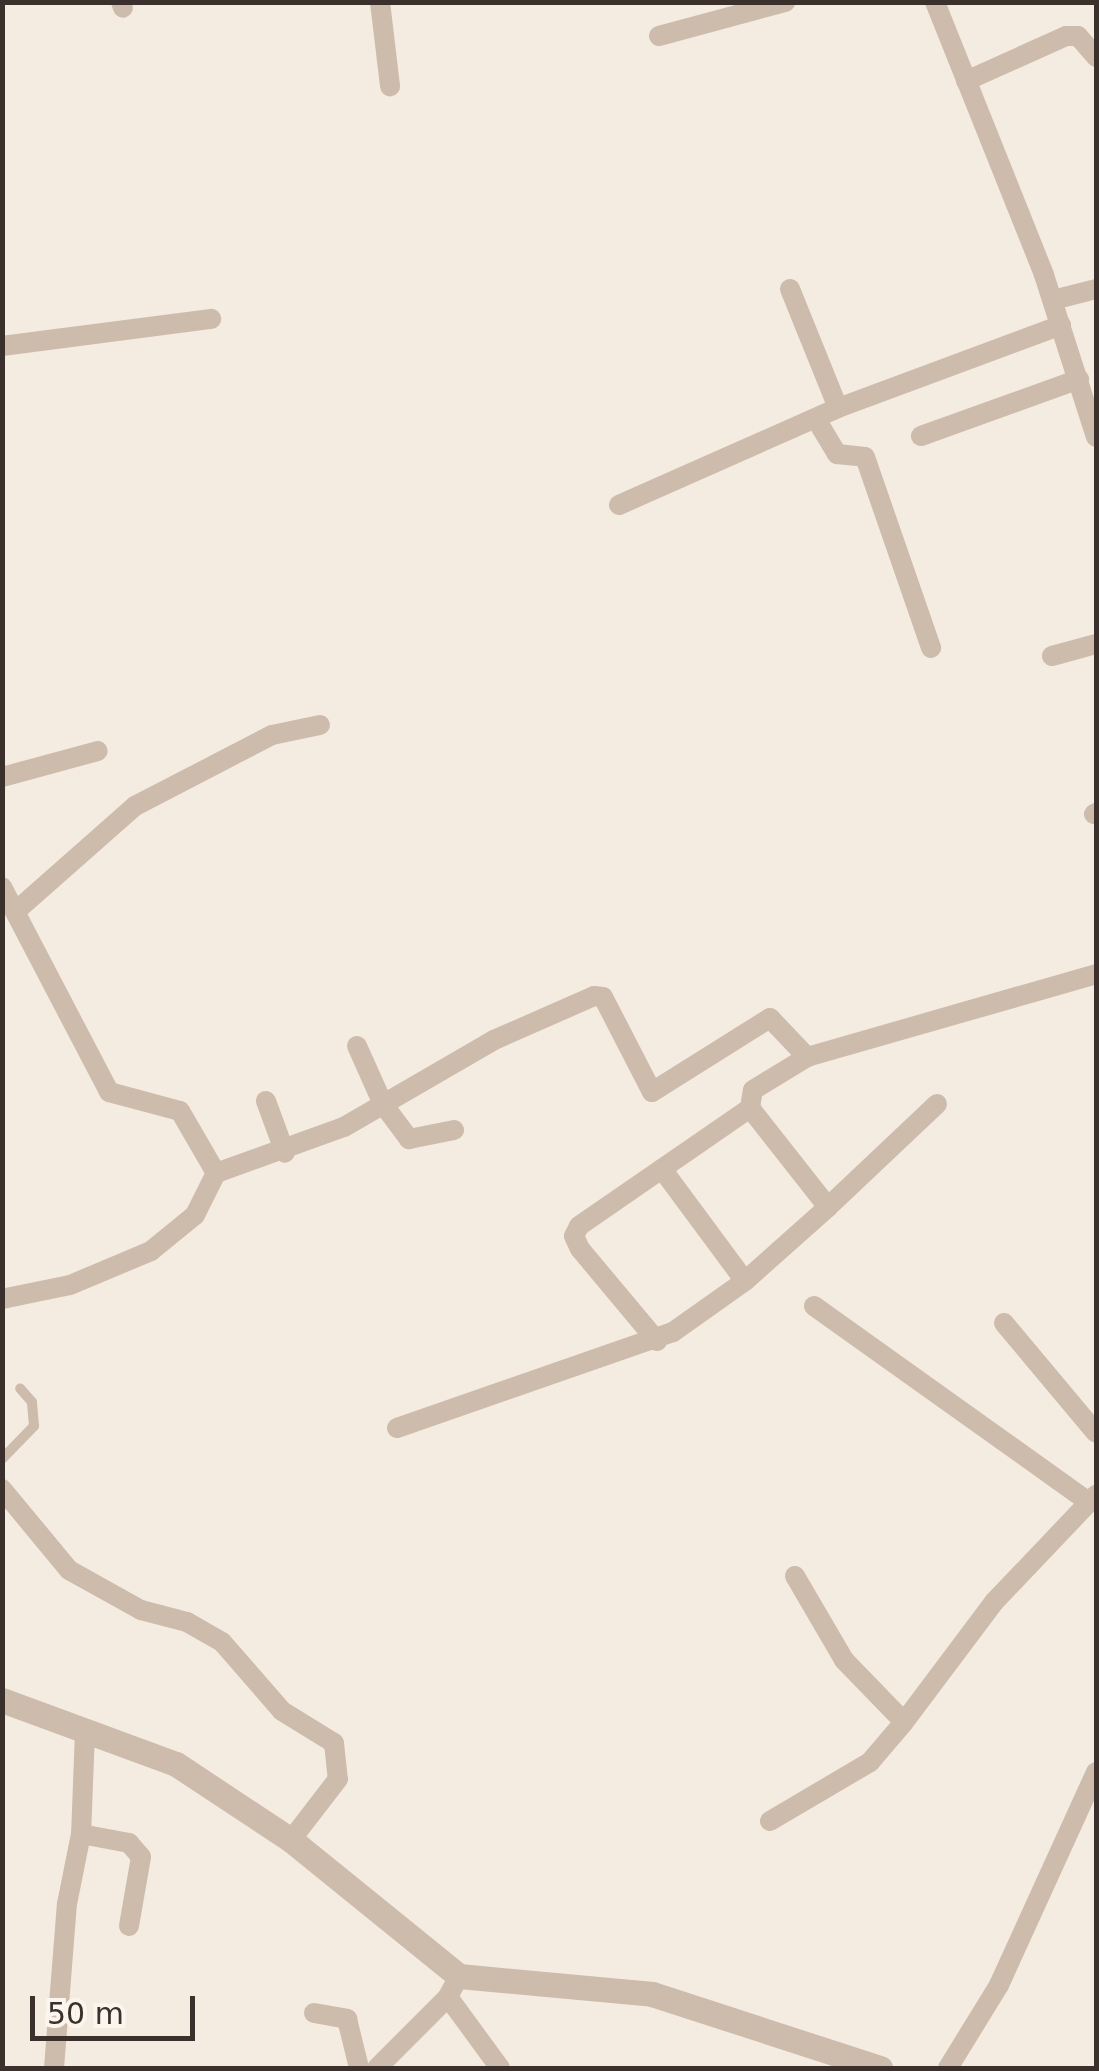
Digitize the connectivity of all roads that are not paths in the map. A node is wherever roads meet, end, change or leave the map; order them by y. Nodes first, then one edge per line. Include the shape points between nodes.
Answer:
1 (380, 2) edge
2 (784, 2) edge
3 (935, 2) edge
4 (659, 36) dead end
5 (1096, 56) edge
6 (966, 81) junction
7 (390, 86) dead end
8 (790, 289) dead end
9 (1096, 289) edge
10 (1053, 300) junction
11 (211, 319) dead end
12 (1062, 325) junction
13 (2, 346) edge
14 (1080, 379) junction
15 (838, 408) junction
16 (816, 419) junction
17 (920, 436) dead end
18 (1096, 437) edge
19 (619, 505) dead end
20 (1096, 644) edge
21 (931, 648) dead end
22 (1052, 656) dead end
23 (320, 725) dead end
24 (98, 750) dead end
25 (2, 777) edge
26 (2, 887) edge
27 (16, 911) junction
28 (1096, 974) edge
29 (357, 1046) dead end
30 (807, 1057) junction
31 (266, 1101) dead end
32 (383, 1104) junction
33 (937, 1104) dead end
34 (750, 1108) junction
35 (454, 1130) dead end
36 (285, 1153) junction
37 (662, 1169) junction
38 (216, 1173) junction
39 (828, 1207) junction
40 (745, 1281) junction
41 (2, 1299) edge
42 (814, 1306) dead end
43 (1004, 1323) dead end
44 (656, 1341) junction
45 (20, 1388) dead end
46 (397, 1428) dead end
47 (1096, 1433) edge
48 (2, 1459) edge
49 (2, 1489) edge
50 (1093, 1498) edge
51 (796, 1576) dead end
52 (2, 1700) edge
53 (904, 1722) junction
54 (85, 1732) junction
55 (1096, 1772) edge
56 (770, 1821) dead end
57 (80, 1834) junction
58 (291, 1840) junction
59 (128, 1926) dead end
60 (454, 1987) junction
61 (314, 2013) dead end
62 (54, 2068) edge
63 (359, 2068) edge
64 (377, 2068) edge
65 (500, 2068) edge
66 (880, 2068) edge
67 (948, 2068) edge

1 - 7 street
2 - 4 street
3 - 6 street
5 - 6 street via 1078,36 1066,36
6 - 10 street
8 - 15 street
9 - 10 street
10 - 12 street
11 - 13 street
12 - 14 street
12 - 15 street
14 - 17 street
14 - 18 street
15 - 16 street
16 - 19 street
16 - 21 street via 837,454 865,457
20 - 22 street
23 - 27 street via 272,735 135,806
24 - 25 street
26 - 27 street
27 - 38 street via 109,1092 180,1111 194,1124
28 - 30 street
29 - 32 street
30 - 32 street via 770,1018 652,1092 599,995 494,1040
30 - 34 street via 754,1090
31 - 36 street
32 - 35 street via 409,1139
32 - 36 street
33 - 39 street
34 - 37 street
34 - 39 street
36 - 38 street
37 - 40 street
37 - 44 street via 578,1226 574,1236
38 - 41 street via 195,1215 151,1251 70,1285
39 - 40 street
40 - 44 street
42 - 50 street
43 - 47 street
44 - 46 street
45 - 48 lane via 32,1402 34,1426
49 - 58 street via 69,1570 142,1610 187,1622 222,1642 282,1712 334,1743 338,1779
50 - 53 street via 994,1602
51 - 53 street via 844,1660
52 - 54 street
53 - 56 street via 870,1762
54 - 57 street
54 - 58 street via 176,1764
55 - 67 street via 999,1985
57 - 59 street via 138,1848
57 - 62 street via 67,1904
58 - 60 street
60 - 64 street
60 - 65 street
60 - 66 street via 652,1994
61 - 63 street via 348,2019

